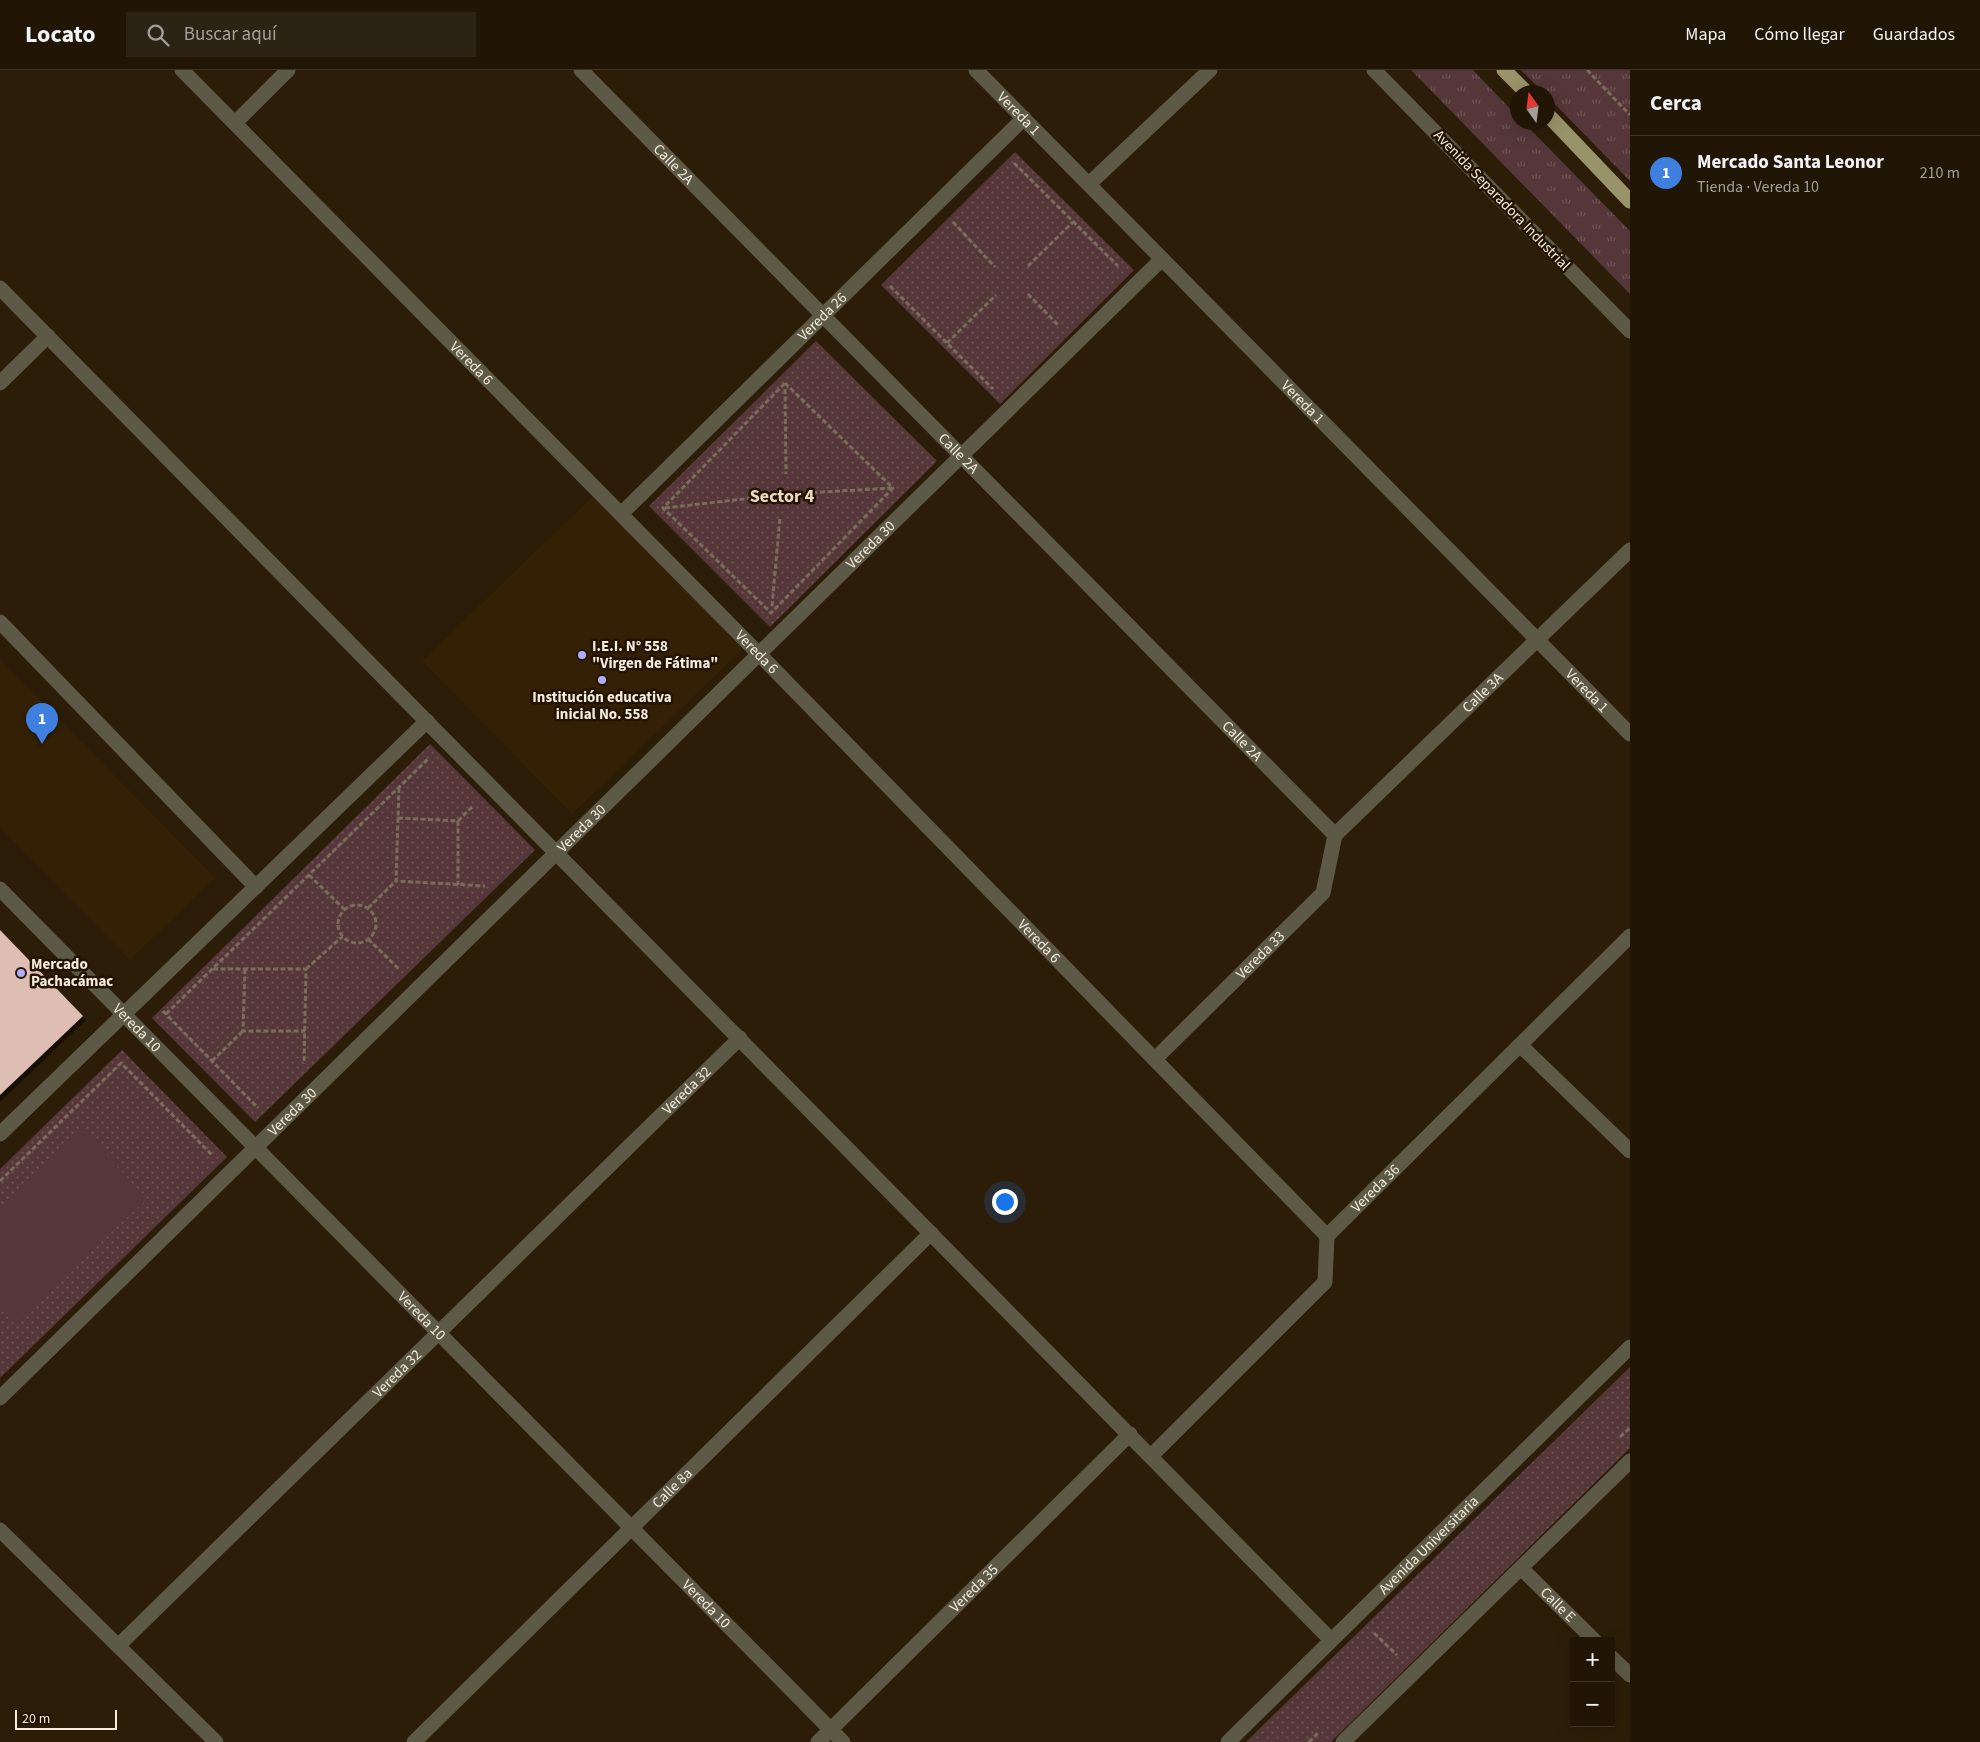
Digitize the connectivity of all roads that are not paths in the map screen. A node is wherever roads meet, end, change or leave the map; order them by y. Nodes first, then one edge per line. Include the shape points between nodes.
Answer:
1 (182, 70) edge
2 (288, 70) edge
3 (582, 70) edge
4 (976, 70) edge
5 (1210, 70) edge
6 (1374, 70) edge
7 (1504, 70) edge
8 (1519, 85) edge
9 (1024, 118) junction
10 (1555, 122) edge
11 (234, 123) junction
12 (1089, 184) junction
13 (1630, 201) edge
14 (1162, 259) junction
15 (0, 288) edge
16 (823, 315) junction
17 (1630, 331) edge
18 (48, 336) junction
19 (0, 383) edge
20 (961, 456) junction
21 (621, 514) junction
22 (1630, 550) edge
23 (0, 622) edge
24 (1537, 640) junction
25 (760, 654) junction
26 (427, 721) junction
27 (1630, 734) edge
28 (1335, 835) junction
29 (557, 853) junction
30 (256, 887) junction
31 (0, 889) edge
32 (1630, 936) edge
33 (124, 1014) junction
34 (740, 1038) junction
35 (1520, 1045) junction
36 (1155, 1059) junction
37 (0, 1134) edge
38 (256, 1148) junction
39 (1630, 1150) edge
40 (932, 1233) junction
41 (1327, 1236) junction
42 (438, 1333) junction
43 (1630, 1347) edge
44 (0, 1398) edge
45 (1130, 1434) junction
46 (1151, 1456) junction
47 (1630, 1461) edge
48 (632, 1528) junction
49 (0, 1530) edge
50 (1521, 1568) junction
51 (1591, 1637) edge
52 (1331, 1640) junction
53 (118, 1646) junction
54 (1615, 1661) edge
55 (1630, 1675) edge
56 (831, 1730) junction
57 (216, 1742) edge
58 (414, 1742) edge
59 (818, 1742) edge
60 (843, 1742) edge
61 (1228, 1742) edge
62 (1343, 1742) edge

1 - 11 street, Vereda 6
2 - 11 street
3 - 16 street, Calle 2A
4 - 9 street, Vereda 1
5 - 12 street
6 - 17 street, Avenida Separadora Industrial
7 - 8 main road
9 - 12 street, Vereda 1
9 - 16 street, Vereda 26
10 - 13 main road
11 - 21 street, Vereda 6
12 - 14 street, Vereda 1
14 - 20 street, Vereda 30
14 - 24 street, Vereda 1
15 - 18 street
16 - 20 street, Calle 2A
16 - 21 street, Vereda 26
18 - 19 street
18 - 26 street
20 - 25 street, Vereda 30
20 - 28 street, Calle 2A
21 - 25 street, Vereda 6
22 - 24 street, Calle 3A
23 - 30 street
24 - 27 street, Vereda 1
24 - 28 street, Calle 3A
25 - 29 street, Vereda 30
25 - 36 street, Vereda 6
26 - 29 street
26 - 30 street
28 - 36 street, Vereda 33 via 1323,893
29 - 34 street
29 - 38 street, Vereda 30
30 - 33 street
31 - 33 street, Vereda 10
32 - 35 street, Vereda 36
33 - 37 street
33 - 38 street, Vereda 10
34 - 40 street
34 - 42 street, Vereda 32
35 - 39 street
35 - 41 street, Vereda 36
36 - 41 street, Vereda 6
38 - 42 street, Vereda 10
38 - 44 street, Vereda 30
40 - 45 street
40 - 48 street, Calle 8a
41 - 46 street via 1325,1282
42 - 48 street, Vereda 10
42 - 53 street, Vereda 32
43 - 52 street, Avenida Universitaria
45 - 46 street
45 - 56 street, Vereda 35
46 - 52 street
47 - 50 street
48 - 56 street, Vereda 10
48 - 58 street, Calle 8a
49 - 53 street
50 - 51 street, Calle E
50 - 62 street
52 - 61 street, Avenida Universitaria
53 - 57 street
54 - 55 street
56 - 59 street, Vereda 35
56 - 60 street, Vereda 10

